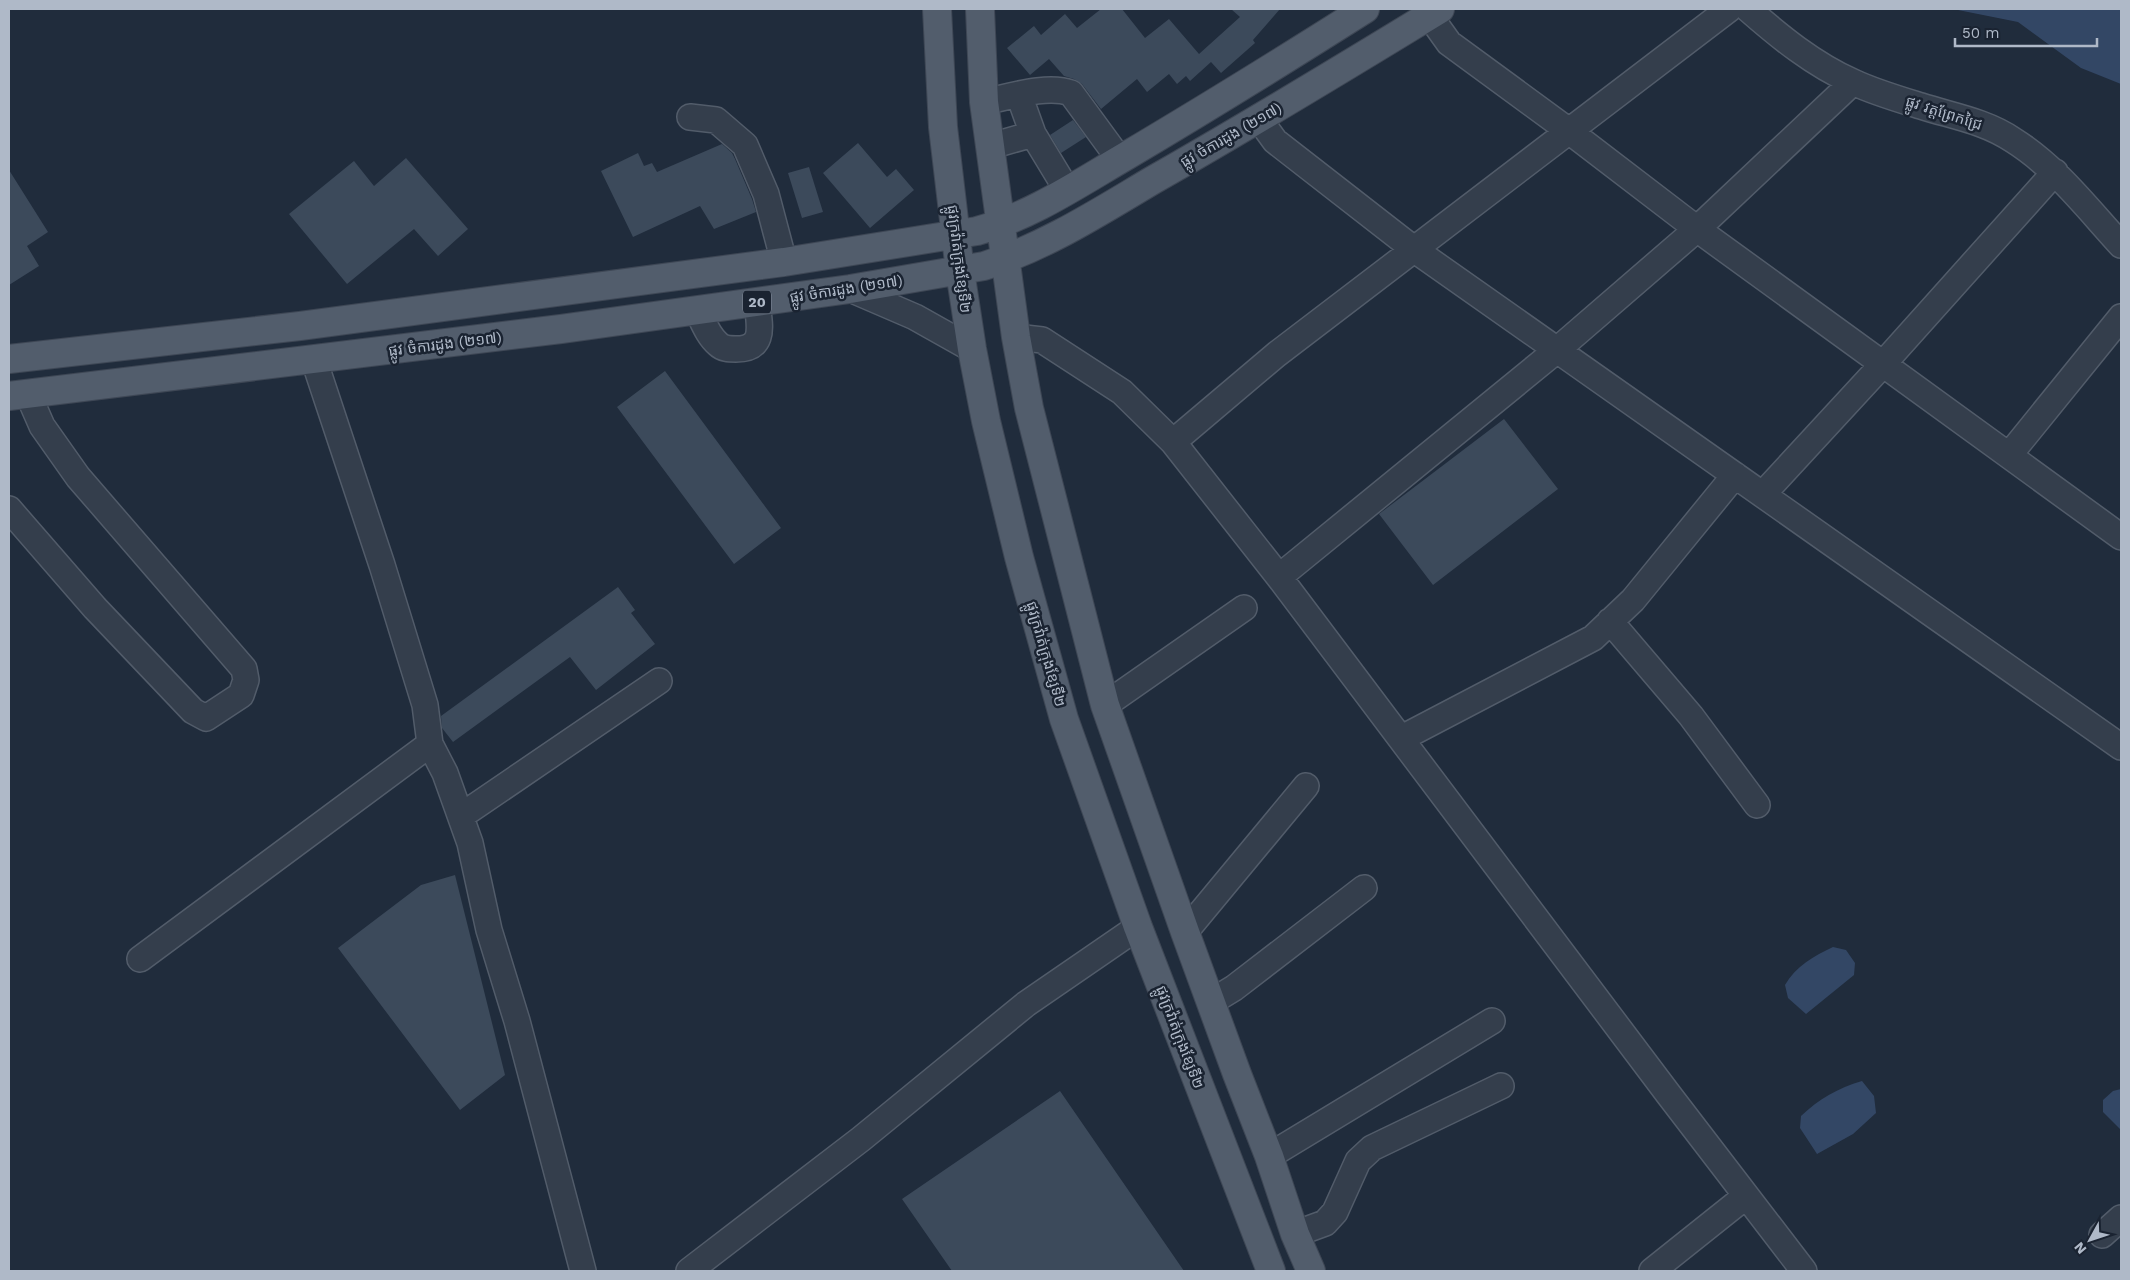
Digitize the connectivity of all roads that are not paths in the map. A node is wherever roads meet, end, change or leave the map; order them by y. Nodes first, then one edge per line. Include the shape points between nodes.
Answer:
1 (937, 9) edge
2 (980, 9) edge
3 (1365, 9) edge
4 (1729, 9) edge
5 (1748, 9) edge
6 (1434, 12) edge
7 (1853, 82) junction
8 (1019, 95) junction
9 (984, 102) junction
10 (690, 117) dead end
11 (1259, 120) junction
12 (1569, 131) junction
13 (1033, 134) junction
14 (991, 146) junction
15 (1120, 160) junction
16 (2055, 172) junction
17 (1067, 190) junction
18 (1001, 224) junction
19 (1697, 229) junction
20 (956, 235) junction
21 (2121, 245) edge
22 (1415, 250) junction
23 (1006, 259) junction
24 (784, 262) junction
25 (960, 271) junction
26 (850, 289) junction
27 (757, 302) junction
28 (697, 310) junction
29 (2121, 317) edge
30 (1016, 337) junction
31 (178, 340) junction
32 (972, 349) junction
33 (1557, 350) junction
34 (9, 359) edge
35 (314, 360) junction
36 (1884, 364) junction
37 (183, 376) junction
38 (18, 395) edge
39 (1173, 442) junction
40 (2010, 454) junction
41 (1735, 475) junction
42 (1762, 494) junction
43 (9, 509) edge
44 (2121, 537) edge
45 (1279, 576) junction
46 (1244, 608) dead end
47 (1610, 622) junction
48 (659, 681) dead end
49 (1105, 705) junction
50 (1402, 738) junction
51 (430, 744) junction
52 (2121, 747) edge
53 (1306, 786) dead end
54 (1757, 805) dead end
55 (461, 816) junction
56 (1364, 888) dead end
57 (1138, 927) junction
58 (1186, 932) junction
59 (140, 959) dead end
60 (1211, 1002) junction
61 (1492, 1020) dead end
62 (1237, 1074) junction
63 (1501, 1086) dead end
64 (1200, 1090) junction
65 (1270, 1156) junction
66 (1746, 1196) junction
67 (2121, 1218) edge
68 (1295, 1234) junction
69 (2102, 1235) dead end
70 (583, 1271) edge
71 (689, 1271) edge
72 (1271, 1271) edge
73 (1311, 1271) edge
74 (1652, 1271) edge
75 (1804, 1271) edge

1 - 20 main road, ផ្លូវក្រវ៉ាត់ក្រុងខ្សែទី២ via 943,127
2 - 9 main road
3 - 15 main road
4 - 12 street
5 - 7 street, ផ្លូវ វត្តព្រែកជ្រៃ via 1779,37 1815,62
6 - 11 main road, ផ្លូវ ចំការដូង (២១៧) / 20
6 - 12 street via 1449,43
7 - 16 street, ផ្លូវ វត្តព្រែកជ្រៃ via 1922,107 1968,119 2012,139
7 - 19 street
8 - 9 street
8 - 13 street
8 - 15 street via 1049,90 1071,93
9 - 14 main road
10 - 24 street via 716,120 745,145 766,194
11 - 22 street via 1275,141
11 - 23 main road, ផ្លូវ ចំការដូង (២១៧) / 20 via 1060,234
12 - 19 street
12 - 22 street
13 - 14 street
13 - 17 street
14 - 18 main road
15 - 17 main road
16 - 21 street, ផ្លូវ វត្តព្រែកជ្រៃ
16 - 36 street
17 - 18 main road
18 - 20 main road
18 - 23 main road
19 - 33 street
19 - 36 street
20 - 24 main road
20 - 25 main road, ផ្លូវក្រវ៉ាត់ក្រុងខ្សែទី២
22 - 33 street
22 - 39 street via 1276,354
23 - 25 main road, ផ្លូវ ចំការដូង (២១៧) / 20
23 - 30 main road
24 - 31 main road
25 - 26 main road, ផ្លូវ ចំការដូង (២១៧) / 20
25 - 32 main road, ផ្លូវក្រវ៉ាត់ក្រុងខ្សែទី២
26 - 27 main road, ផ្លូវ ចំការដូង (២១៧) / 20
26 - 32 street via 915,317
27 - 28 main road, ផ្លូវ ចំការដូង (២១៧) / 20
27 - 28 street via 759,335 756,343 748,349 719,346
28 - 35 main road, ផ្លូវ ចំការដូង (២១៧) / 20
29 - 40 street
30 - 39 street via 1042,340 1122,392
30 - 49 main road via 1029,408
31 - 34 main road
31 - 37 main road
32 - 57 main road, ផ្លូវក្រវ៉ាត់ក្រុងខ្សែទី២ via 1019,556 1062,709
33 - 41 street
33 - 45 street
35 - 37 main road, ផ្លូវ ចំការដូង (២១៧) / 20
35 - 51 street via 425,705
36 - 40 street
36 - 42 street
37 - 38 main road, ផ្លូវ ចំការដូង (២១៧) / 20
38 - 43 street via 78,477 244,669 246,680 241,695 206,718 192,711 95,608
39 - 45 street
40 - 44 street
41 - 42 street
41 - 47 street via 1633,600
42 - 52 street
45 - 50 street
46 - 49 street
47 - 50 street via 1592,638
47 - 54 street via 1691,716
48 - 55 street
49 - 58 main road
50 - 66 street
51 - 55 street
51 - 59 street
53 - 58 street
55 - 70 street
56 - 60 street via 1234,988
57 - 64 main road, ផ្លូវក្រវ៉ាត់ក្រុងខ្សែទី២
57 - 71 street via 1026,1004 861,1139
58 - 60 main road
60 - 62 main road
61 - 65 street
62 - 64 main road
62 - 65 main road
63 - 68 street via 1372,1148 1358,1161 1335,1212 1325,1223
64 - 72 main road, ផ្លូវក្រវ៉ាត់ក្រុងខ្សែទី២
65 - 68 main road
66 - 74 street
66 - 75 street
67 - 69 street
68 - 73 main road

